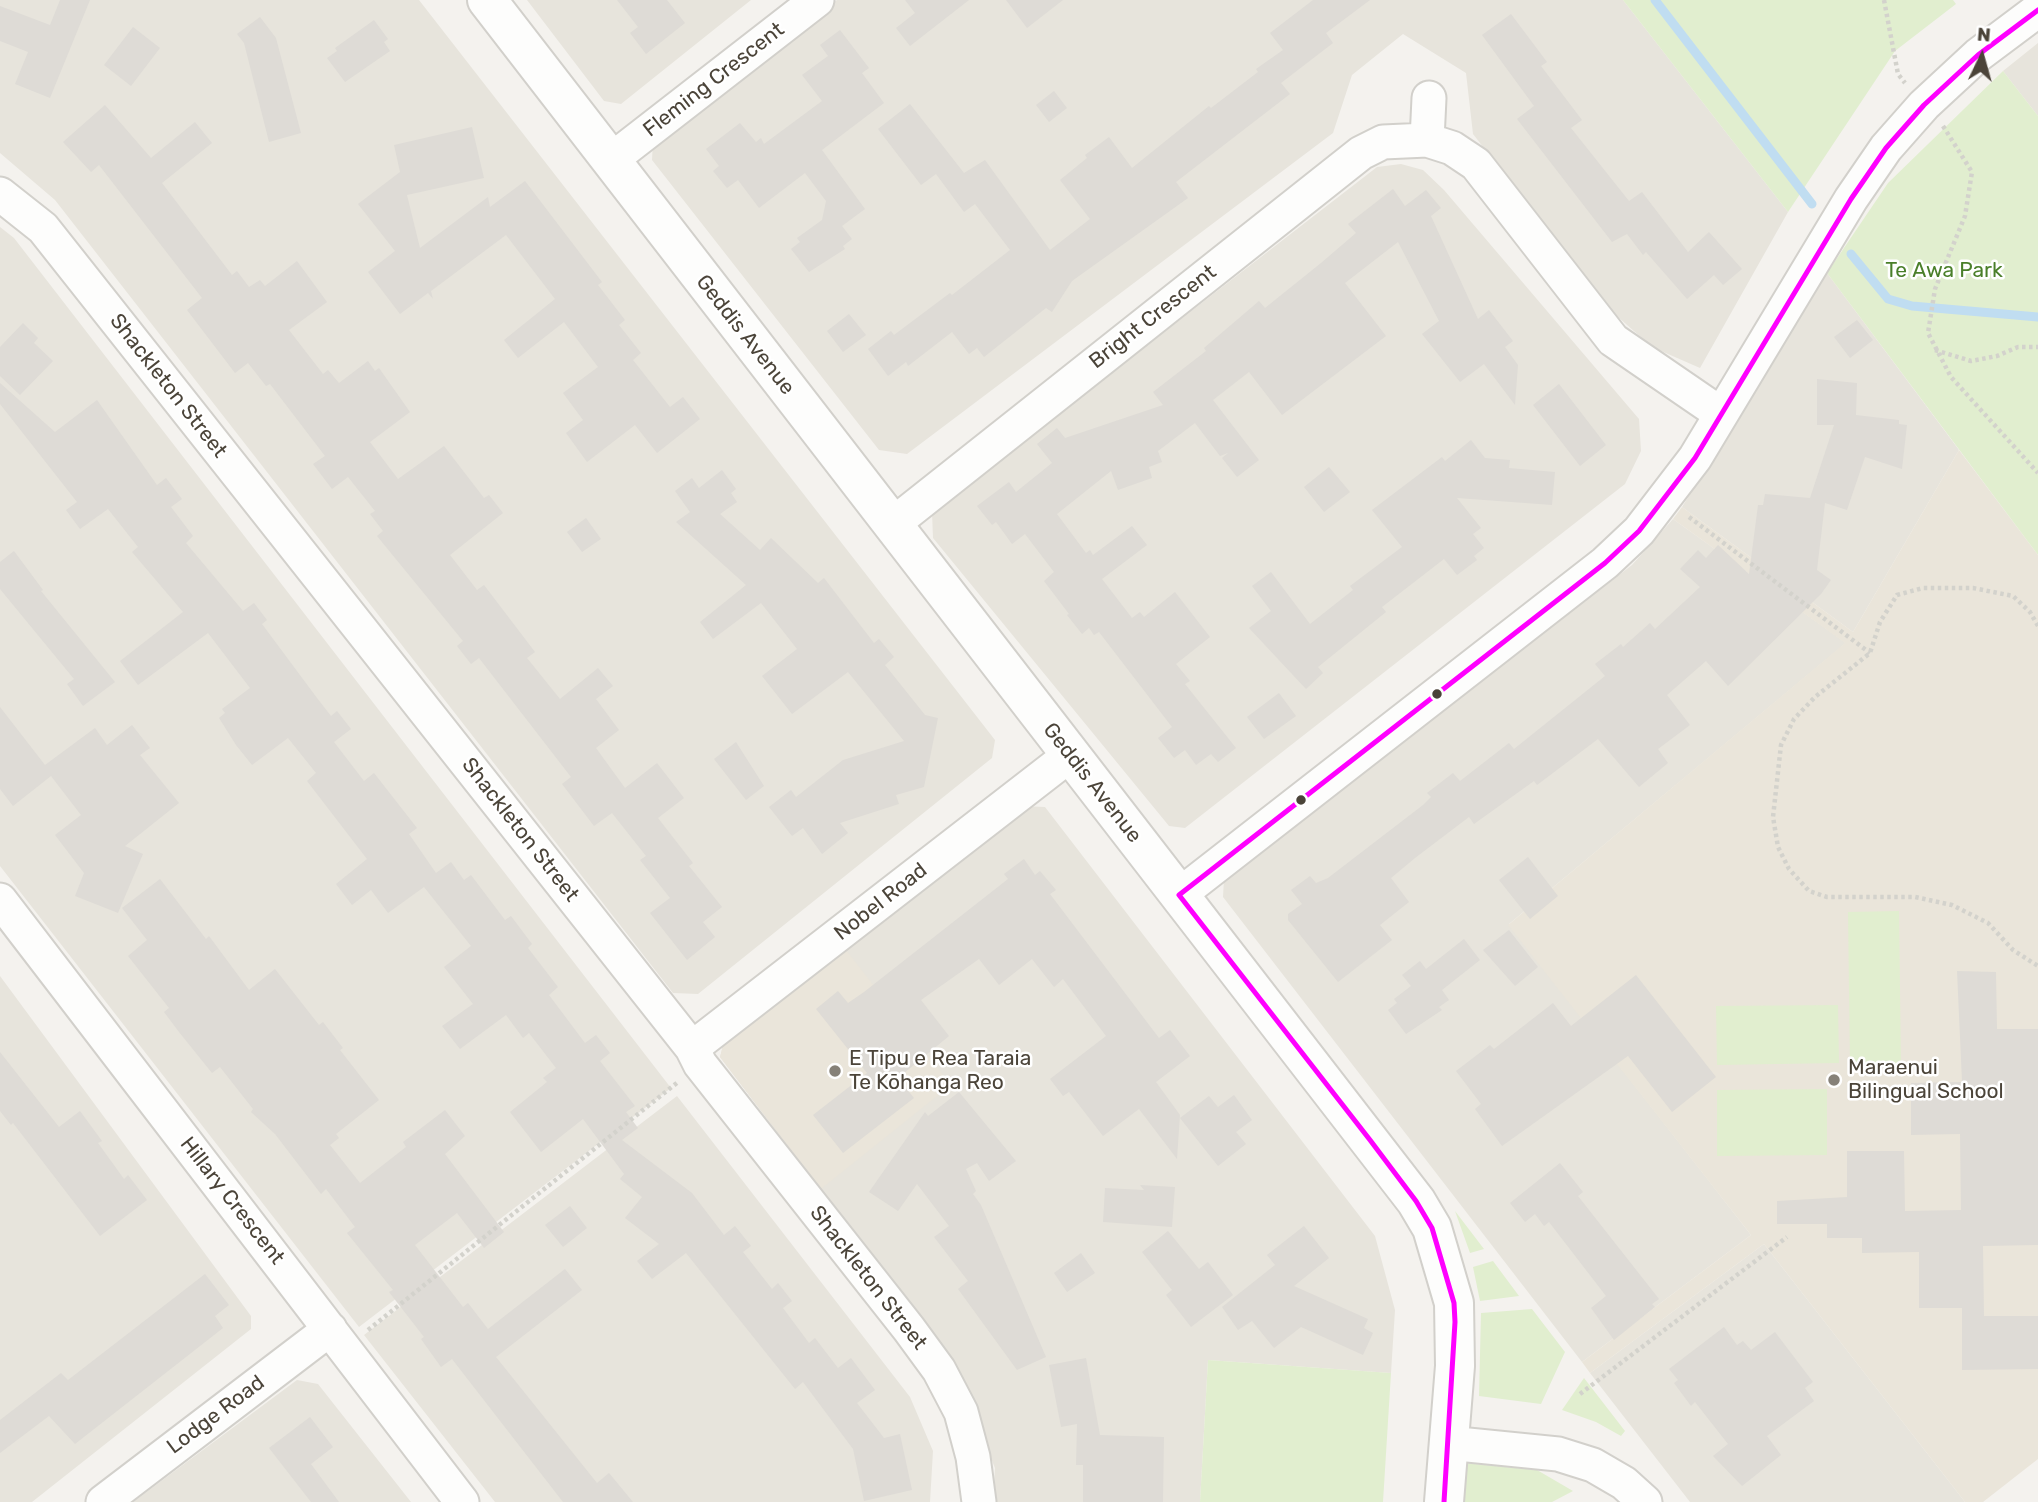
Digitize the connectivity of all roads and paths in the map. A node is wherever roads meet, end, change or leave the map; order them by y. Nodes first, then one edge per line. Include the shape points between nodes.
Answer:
1 (487, 0) edge
2 (817, 0) edge
3 (2038, 10) edge
4 (1429, 98) dead end
5 (1427, 140) junction
6 (611, 160) junction
7 (0, 194) edge
8 (1935, 289) dead end
9 (2038, 347) edge
10 (1935, 350) junction
11 (1721, 414) junction
12 (2038, 473) edge
13 (1666, 499) junction
14 (892, 524) junction
15 (2038, 626) edge
16 (1870, 653) junction
17 (1070, 755) junction
18 (1179, 895) junction
19 (0, 900) edge
20 (2038, 966) edge
21 (696, 1056) junction
22 (1787, 1237) dead end
23 (337, 1339) junction
24 (1580, 1394) dead end
25 (1448, 1443) junction
26 (103, 1502) edge
27 (463, 1502) edge
28 (979, 1502) edge
29 (1444, 1502) edge
30 (1645, 1502) edge

1 - 6 street, Geddis Avenue
2 - 6 street, Fleming Crescent
3 - 11 street via 1978,55 1886,148
4 - 5 street
5 - 11 street, Bright Crescent via 1452,148 1476,164 1613,340
5 - 14 street, Bright Crescent via 1383,142 1361,153
6 - 14 street, Geddis Avenue
7 - 21 street, Shackleton Street via 43,228
8 - 10 path via 1928,333
9 - 10 path via 2018,347 1971,361
10 - 12 path via 1951,377
11 - 13 street
13 - 16 path
13 - 18 street via 1605,563
14 - 17 street, Geddis Avenue
15 - 16 path via 2013,596 1973,588 1923,587 1897,595 1880,622
16 - 20 path via 1815,696 1794,719 1781,745 1773,817 1778,847 1789,869 1809,891 1828,897 1915,897 1952,905 1988,923 2013,950
17 - 18 street, Geddis Avenue
17 - 21 street, Nobel Road
18 - 25 street, Geddis Avenue via 1416,1200 1432,1228 1454,1303 1455,1366
19 - 23 street, Hillary Crescent
21 - 23 path
21 - 28 street, Shackleton Street via 939,1370 961,1412
22 - 24 path
23 - 26 street, Lodge Road
23 - 27 street, Hillary Crescent
25 - 29 street, Geddis Avenue
25 - 30 street via 1558,1454 1593,1465

